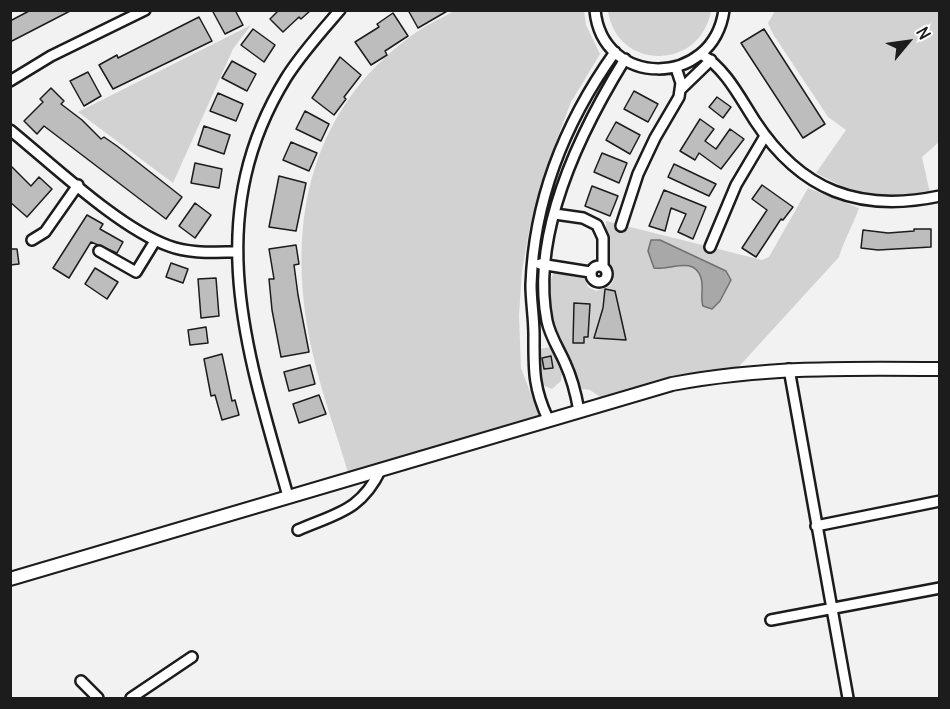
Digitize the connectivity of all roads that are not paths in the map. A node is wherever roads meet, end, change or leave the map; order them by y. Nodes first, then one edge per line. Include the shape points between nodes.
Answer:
1 (145, 10) edge
2 (340, 10) edge
3 (595, 10) edge
4 (724, 10) edge
5 (615, 52) junction
6 (701, 54) junction
7 (625, 59) junction
8 (711, 60) junction
9 (676, 68) junction
10 (10, 81) edge
11 (681, 89) junction
12 (10, 130) edge
13 (765, 136) junction
14 (78, 185) junction
15 (939, 196) edge
16 (555, 214) junction
17 (621, 226) dead end
18 (32, 240) dead end
19 (155, 241) junction
20 (710, 247) dead end
21 (99, 251) dead end
22 (237, 252) junction
23 (532, 262) junction
24 (546, 265) junction
25 (603, 267) junction
26 (590, 272) junction
27 (550, 332) junction
28 (534, 335) junction
29 (789, 369) junction
30 (939, 369) edge
31 (579, 411) junction
32 (548, 419) junction
33 (381, 470) junction
34 (288, 496) junction
35 (939, 501) edge
36 (816, 526) junction
37 (298, 530) dead end
38 (10, 579) edge
39 (939, 588) edge
40 (831, 608) junction
41 (771, 620) dead end
42 (192, 657) dead end
43 (81, 681) dead end
44 (98, 699) edge
45 (131, 699) edge
46 (848, 699) edge

1 - 10 street via 51,56
2 - 22 street via 286,78 264,120 239,209
3 - 5 street via 602,34
4 - 6 street via 718,31
5 - 7 street
5 - 23 street via 593,83 558,151 539,215
6 - 8 street
6 - 9 street
7 - 9 street via 649,69
7 - 16 street via 582,136
8 - 11 street
8 - 13 street
9 - 11 street
11 - 17 street via 638,174
12 - 14 street
13 - 15 street via 796,168 846,196 887,204
13 - 20 street via 736,185
14 - 18 street via 45,232
14 - 19 street
16 - 24 street
16 - 25 street via 583,218 597,225 603,238
19 - 21 street via 136,272
19 - 22 street via 185,250
22 - 34 street via 250,357
23 - 24 street
23 - 28 street
24 - 26 street
24 - 27 street via 543,296
25 - 26 street via 597,266
25 - 26 street via 608,274 600,282 592,279
27 - 28 street
27 - 31 street via 568,370
28 - 32 street via 534,378
29 - 30 street
29 - 31 street via 682,382
29 - 36 street
31 - 32 street
32 - 33 street
33 - 34 street
33 - 37 street via 367,495 356,504
34 - 38 street
35 - 36 street
36 - 40 street
39 - 40 street
40 - 41 street
40 - 46 street
42 - 45 street
43 - 44 street

